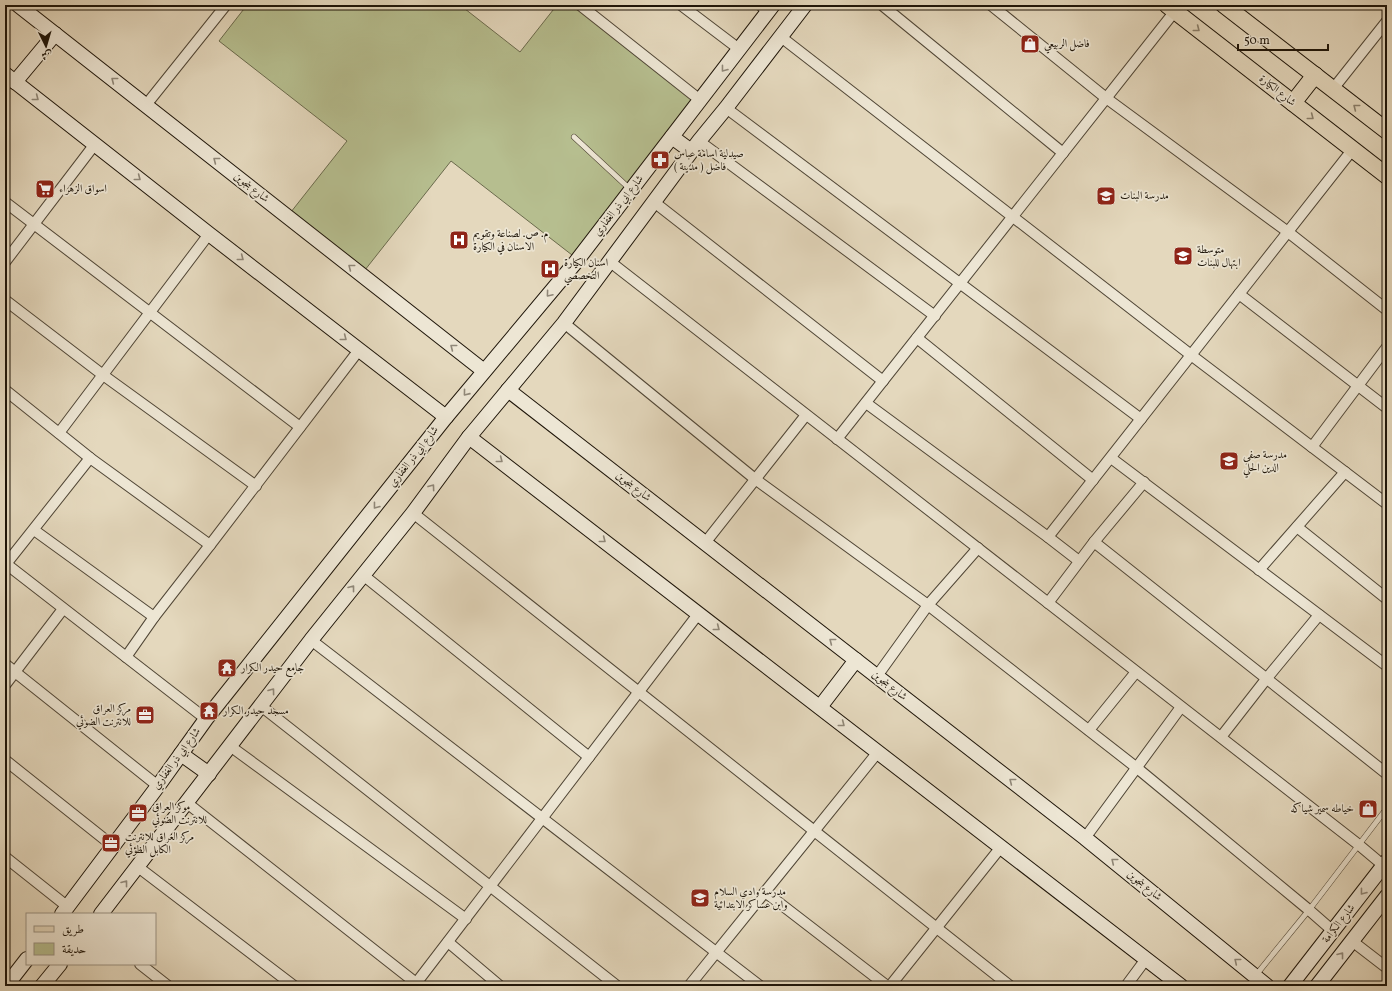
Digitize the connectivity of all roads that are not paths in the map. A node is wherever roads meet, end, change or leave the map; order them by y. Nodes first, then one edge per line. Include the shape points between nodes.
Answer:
1 (18, 5) edge
2 (226, 5) edge
3 (580, 5) edge
4 (681, 5) edge
5 (805, 5) edge
6 (882, 5) edge
7 (991, 5) edge
8 (1224, 5) edge
9 (767, 7) edge
10 (1171, 8) edge
11 (1387, 21) edge
12 (56, 34) junction
13 (781, 37) junction
14 (739, 49) junction
15 (1315, 75) junction
16 (10, 78) edge
17 (1333, 89) junction
18 (1106, 98) junction
19 (700, 100) junction
20 (1293, 103) junction
21 (146, 105) junction
22 (726, 108) junction
23 (1387, 131) edge
24 (574, 137) dead end
25 (672, 137) junction
26 (95, 144) junction
27 (695, 146) junction
28 (1353, 149) junction
29 (1063, 153) junction
30 (1387, 176) edge
31 (631, 191) junction
32 (5, 202) edge
33 (654, 202) junction
34 (1013, 216) junction
35 (34, 224) junction
36 (1288, 232) junction
37 (209, 234) junction
38 (609, 261) junction
39 (5, 262) edge
40 (960, 283) junction
41 (1239, 294) junction
42 (5, 300) edge
43 (1387, 310) edge
44 (150, 313) junction
45 (935, 316) junction
46 (564, 323) junction
47 (917, 338) junction
48 (1387, 347) edge
49 (359, 350) junction
50 (1191, 355) junction
51 (484, 371) junction
52 (103, 375) junction
53 (883, 381) junction
54 (1358, 386) junction
55 (5, 390) edge
56 (508, 390) junction
57 (866, 403) junction
58 (1387, 408) edge
59 (806, 415) junction
60 (446, 417) junction
61 (1142, 419) junction
62 (300, 427) junction
63 (59, 433) junction
64 (469, 437) junction
65 (837, 439) junction
66 (1312, 447) junction
67 (90, 458) junction
68 (1111, 458) junction
69 (1345, 472) junction
70 (756, 479) junction
71 (1093, 480) junction
72 (1144, 482) junction
73 (256, 486) junction
74 (1387, 504) edge
75 (413, 513) junction
76 (1297, 527) junction
77 (34, 530) junction
78 (1048, 537) junction
79 (1094, 542) junction
80 (705, 543) junction
81 (210, 545) junction
82 (978, 548) junction
83 (1079, 561) junction
84 (5, 564) edge
85 (1259, 570) junction
86 (363, 575) junction
87 (1387, 599) edge
88 (1048, 603) junction
89 (928, 605) junction
90 (63, 609) junction
91 (699, 614) junction
92 (1319, 615) junction
93 (154, 616) junction
94 (311, 640) junction
95 (126, 657) junction
96 (856, 660) junction
97 (5, 664) edge
98 (1386, 665) edge
99 (15, 672) junction
100 (1136, 672) junction
101 (877, 676) junction
102 (1267, 678) junction
103 (5, 685) edge
104 (639, 692) junction
105 (261, 706) junction
106 (820, 707) junction
107 (1181, 707) junction
108 (206, 719) junction
109 (1089, 730) junction
110 (1221, 737) junction
111 (230, 746) junction
112 (878, 752) junction
113 (181, 754) junction
114 (589, 757) junction
115 (5, 760) edge
116 (1137, 768) junction
117 (209, 774) junction
118 (1387, 774) edge
119 (158, 786) junction
120 (187, 803) junction
121 (1387, 808) edge
122 (542, 818) junction
123 (814, 831) junction
124 (1085, 838) junction
125 (1359, 845) junction
126 (113, 846) junction
127 (1001, 847) junction
128 (5, 857) edge
129 (1385, 864) edge
130 (138, 866) junction
131 (490, 886) junction
132 (765, 892) junction
133 (1387, 896) edge
134 (65, 910) edge
135 (1309, 910) junction
136 (102, 913) edge
137 (466, 919) junction
138 (936, 928) junction
139 (1333, 931) junction
140 (1352, 941) junction
141 (448, 942) junction
142 (716, 952) junction
143 (1146, 959) junction
144 (26, 960) edge
145 (59, 965) edge
146 (141, 965) edge
147 (1387, 968) edge
148 (1255, 976) junction
149 (8, 978) edge
150 (415, 985) edge
151 (42, 986) edge
152 (168, 986) edge
153 (294, 986) edge
154 (500, 986) edge
155 (616, 986) edge
156 (689, 986) edge
157 (760, 986) edge
158 (887, 986) edge
159 (890, 986) edge
160 (1010, 986) edge
161 (1126, 986) edge
162 (1181, 986) edge
163 (1267, 986) edge
164 (1290, 986) edge
165 (1317, 986) edge

1 - 12 street, شارع بنجوين
2 - 21 street
3 - 19 street
4 - 14 street
5 - 13 street
6 - 29 street
7 - 18 street
8 - 15 main road
9 - 14 street, شارع ابي ذر الغفاري
10 - 18 street
10 -> 20 main road, شارع الكيارة
11 - 17 street
12 - 16 street
21 -> 12 street, شارع بنجوين
13 - 22 street
13 - 34 street
14 -> 19 street, شارع ابي ذر الغفاري
15 - 17 main road
15 - 20 main road
16 -> 26 street
23 -> 17 main road
18 - 29 street
18 - 36 street
19 - 25 street, شارع ابي ذر الغفاري
20 -> 28 main road, شارع الكيارة
51 -> 21 street, شارع بنجوين
22 - 27 street
22 - 40 street
24 - 31 lane
25 - 27 street
25 - 31 street, شارع ابي ذر الغفاري
26 - 35 street
26 -> 37 street
27 - 33 street
27 - 45 street
28 - 30 main road, شارع الكيارة
28 - 36 street
29 - 34 street
31 -> 51 street, شارع ابي ذر الغفاري via 575,263
32 - 35 street
33 - 38 street
33 - 53 street
34 - 40 street
34 - 50 street
35 - 39 street
35 - 44 street
36 - 41 street
36 - 43 street
37 - 44 street
37 -> 49 street
38 - 46 street
38 - 59 street
40 - 45 street
40 - 61 street
41 - 50 street
41 - 54 street
42 - 52 street
44 - 52 street
44 - 62 street
45 - 47 street
46 - 56 street
46 - 70 street
47 - 53 street
47 - 71 street
48 - 54 street
49 - 60 street
49 - 62 street
50 - 61 street
50 - 66 street
51 -> 60 street, شارع ابي ذر الغفاري
52 - 63 street
52 - 73 street
53 - 57 street
54 - 58 street
54 - 66 street
55 - 63 street
56 - 64 street
56 - 80 street, شارع بنجوين
57 - 65 street
57 - 78 street
59 - 65 street
59 - 70 street
60 -> 108 street, شارع ابي ذر الغفاري
61 - 68 street
62 - 73 street
63 - 67 street
75 -> 64 street
64 -> 91 street
65 - 82 street
66 - 69 street
67 - 77 street
67 - 81 street
68 - 71 street
68 - 72 street
69 - 74 street
69 - 76 street
70 - 80 street
70 - 89 street
71 - 78 street
72 - 79 street
72 - 85 street
73 - 81 street
75 - 86 street
75 - 104 street
76 - 85 street
76 - 87 street
77 - 84 street
77 - 93 street
78 - 83 street
79 - 83 street
79 - 102 street
96 -> 80 street, شارع بنجوين
81 - 93 street
82 - 88 street
82 - 89 street
83 - 88 street
84 - 90 street
85 - 92 street
94 -> 86 street
86 - 114 street
88 - 100 street
89 - 101 street
89 - 109 street
90 - 95 street
90 - 99 street
91 - 104 street
91 -> 106 street
92 - 98 street
92 - 102 street
93 - 95 street
105 -> 94 street
94 - 122 street
95 - 108 street
96 - 101 street, شارع بنجوين
96 - 106 street
97 - 99 street
99 - 103 street
99 - 119 street
100 - 107 street
100 - 109 street
124 -> 101 street, شارع بنجوين
102 - 110 street
102 - 118 street
104 - 114 street
104 - 123 street
105 - 111 street
105 - 131 street
106 -> 112 street
107 - 110 street
107 - 116 street
108 - 113 street, شارع ابي ذر الغفاري
109 - 116 street
110 - 125 street
111 - 117 street
111 - 137 street
112 - 123 street
112 - 127 street
113 - 117 street
113 - 119 street, شارع ابي ذر الغفاري
114 - 122 street
115 - 126 street
116 - 124 street
116 - 135 street
117 - 120 street
119 - 126 street, شارع ابي ذر الغفاري
120 - 130 street
120 - 150 street
121 - 125 lane
122 - 131 street
122 - 142 street
123 - 132 street
123 - 138 street
148 -> 124 street, شارع بنجوين
125 - 129 street
125 - 135 lane
126 - 134 street, شارع ابي ذر الغفاري
127 - 138 street
127 - 143 street
128 - 134 street
129 -> 139 street, شارع الكرامة
136 -> 130 street
130 - 153 street
131 - 137 street
131 - 155 street
132 - 142 street
132 - 158 street
133 - 140 street, شارع الكرامة
135 - 139 street
135 - 148 lane
137 - 141 street
138 - 159 street
138 - 160 street
139 - 164 street, شارع الكرامة
140 - 147 street
165 -> 140 street, شارع الكرامة
141 - 150 street
141 - 154 street
142 - 156 street
142 - 157 street
143 - 161 street
143 - 162 street
144 - 149 street
145 - 151 street
146 - 152 street
148 - 163 street, شارع بنجوين

